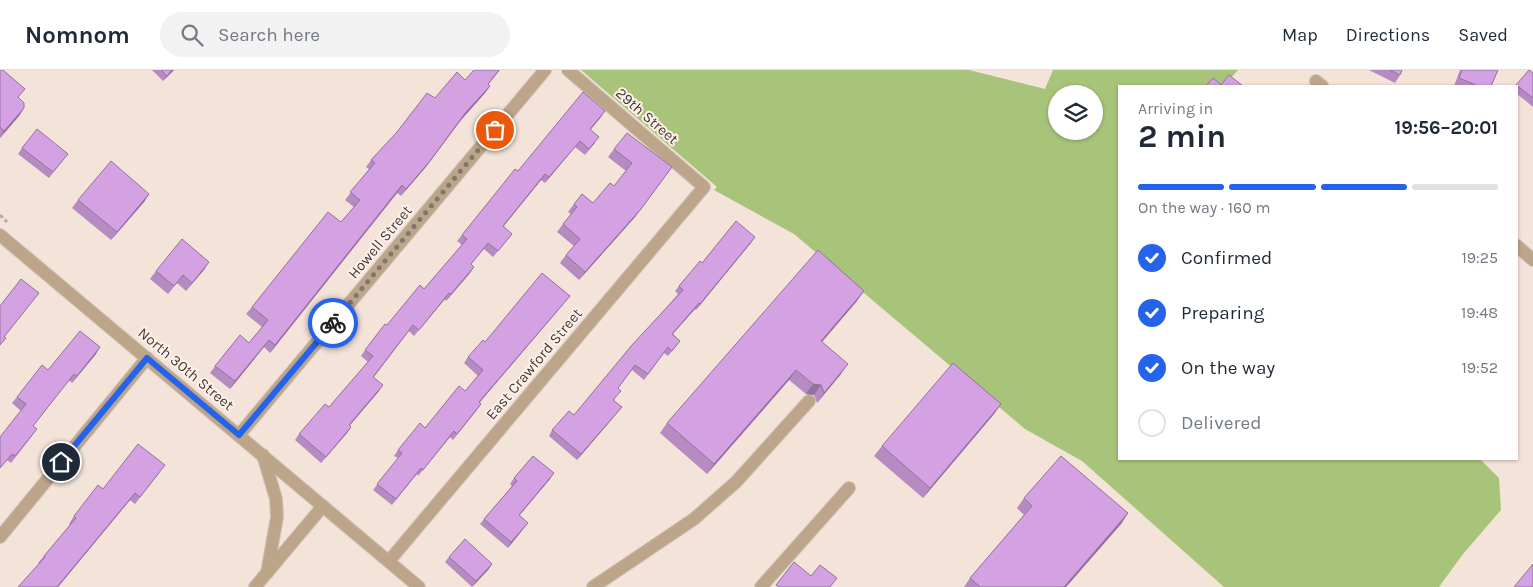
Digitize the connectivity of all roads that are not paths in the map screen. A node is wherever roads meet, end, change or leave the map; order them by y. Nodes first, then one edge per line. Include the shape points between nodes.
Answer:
1 (545, 70) edge
2 (568, 70) edge
3 (704, 187) joint
4 (0, 235) edge
5 (1518, 247) edge
6 (1533, 260) edge
7 (147, 358) junction
8 (809, 401) dead end
9 (239, 435) junction
10 (263, 455) junction
11 (849, 488) dead end
12 (324, 506) junction
13 (0, 537) edge
14 (389, 561) junction
15 (267, 573) junction
16 (255, 587) edge
17 (419, 587) edge
18 (593, 587) edge
19 (761, 587) edge

1 - 9 street, Howell Street
2 - 3 street, 29th Street
3 - 14 street, East Crawford Street
4 - 7 street, North 30th Street
5 - 6 street
7 - 9 street, North 30th Street
7 - 13 street
8 - 18 street via 736,482 694,519
9 - 10 street, North 30th Street
10 - 12 street, North 30th Street
10 - 15 street via 276,499 277,517
11 - 19 street
12 - 14 street, North 30th Street
12 - 15 street
14 - 17 street, North 30th Street
15 - 16 street

